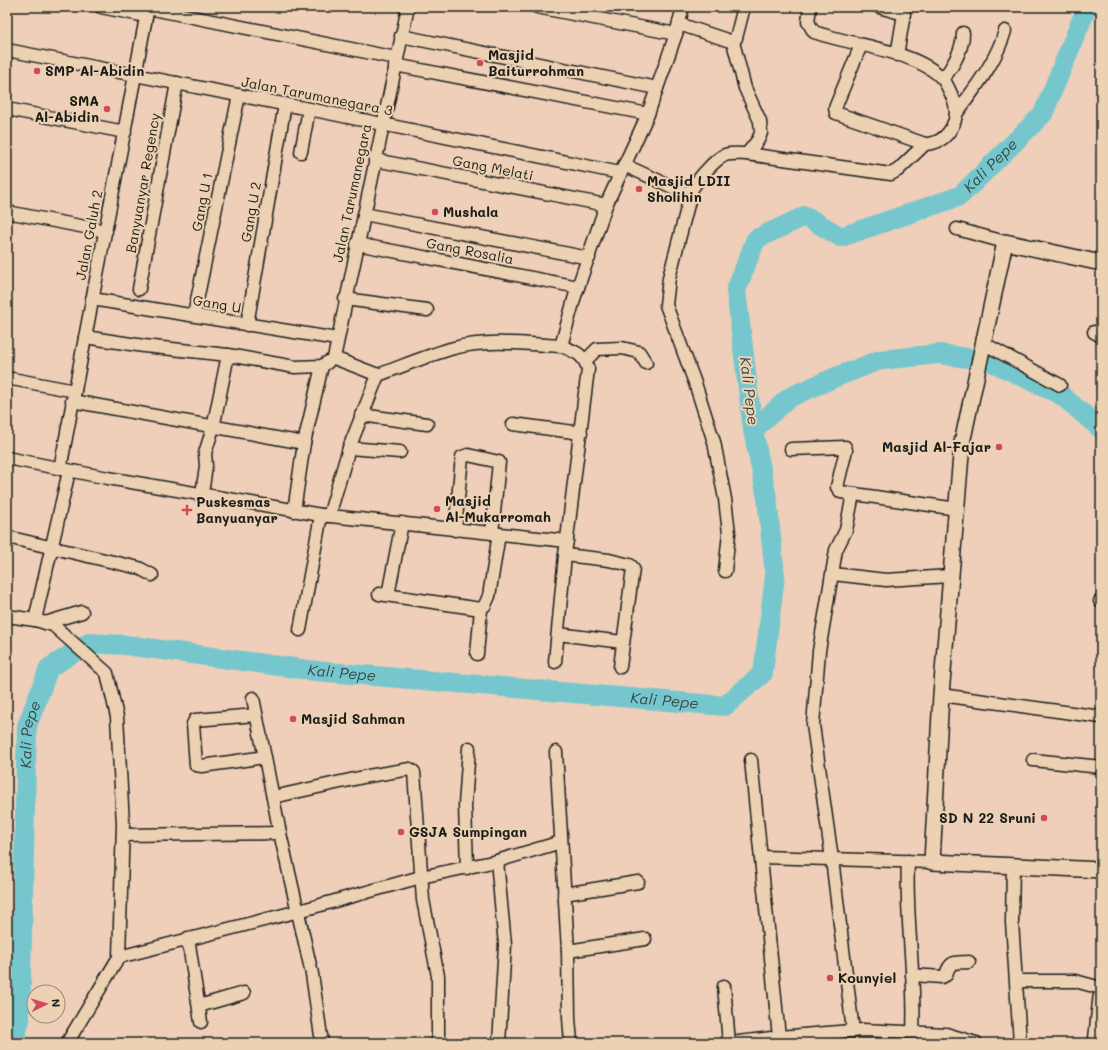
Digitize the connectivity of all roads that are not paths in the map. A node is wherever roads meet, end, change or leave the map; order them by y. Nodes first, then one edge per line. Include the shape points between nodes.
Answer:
1 (101, 7) edge
2 (408, 7) edge
3 (536, 7) edge
4 (683, 7) edge
5 (744, 7) edge
6 (810, 7) edge
7 (879, 7) edge
8 (148, 10) edge
9 (677, 29) junction
10 (1005, 31) dead end
11 (963, 33) dead end
12 (401, 36) junction
13 (733, 42) junction
14 (861, 45) junction
15 (7, 50) edge
16 (897, 55) junction
17 (396, 62) junction
18 (136, 76) junction
19 (943, 79) junction
20 (177, 83) junction
21 (657, 88) junction
22 (239, 95) junction
23 (285, 104) junction
24 (309, 109) junction
25 (7, 110) edge
26 (648, 114) junction
27 (956, 114) junction
28 (382, 124) junction
29 (124, 132) junction
30 (925, 144) junction
31 (301, 152) dead end
32 (750, 154) junction
33 (375, 160) junction
34 (622, 169) junction
35 (690, 195) junction
36 (606, 205) junction
37 (7, 212) edge
38 (364, 214) junction
39 (957, 229) dead end
40 (106, 231) junction
41 (1005, 242) junction
42 (356, 244) junction
43 (589, 258) junction
44 (1101, 263) edge
45 (578, 287) junction
46 (139, 289) dead end
47 (92, 299) junction
48 (345, 299) junction
49 (427, 310) dead end
50 (194, 315) junction
51 (246, 325) junction
52 (85, 336) junction
53 (337, 339) junction
54 (982, 345) junction
55 (561, 346) junction
56 (228, 355) junction
57 (334, 358) junction
58 (586, 360) junction
59 (646, 363) dead end
60 (322, 366) junction
61 (378, 375) junction
62 (7, 378) edge
63 (1060, 385) dead end
64 (74, 396) junction
65 (361, 415) junction
66 (427, 424) dead end
67 (513, 424) dead end
68 (213, 428) junction
69 (581, 433) junction
70 (304, 443) junction
71 (349, 448) junction
72 (791, 449) dead end
73 (400, 452) dead end
74 (7, 458) edge
75 (64, 470) junction
76 (202, 494) junction
77 (853, 494) junction
78 (957, 509) junction
79 (294, 511) junction
80 (325, 516) junction
81 (402, 524) junction
82 (455, 530) junction
83 (496, 533) junction
84 (7, 537) edge
85 (567, 541) junction
86 (53, 548) junction
87 (565, 555) junction
88 (726, 571) dead end
89 (147, 572) dead end
90 (833, 574) junction
91 (950, 576) junction
92 (481, 609) junction
93 (82, 612) dead end
94 (7, 616) edge
95 (44, 623) junction
96 (300, 630) dead end
97 (558, 634) junction
98 (622, 642) junction
99 (477, 654) dead end
100 (555, 662) dead end
101 (620, 667) dead end
102 (942, 696) junction
103 (253, 698) dead end
104 (256, 715) junction
105 (1101, 717) edge
106 (469, 748) dead end
107 (556, 752) dead end
108 (265, 756) junction
109 (751, 760) dead end
110 (1033, 760) dead end
111 (1101, 767) edge
112 (273, 797) junction
113 (280, 833) junction
114 (123, 835) junction
115 (561, 842) junction
116 (761, 857) junction
117 (832, 859) junction
118 (497, 861) junction
119 (908, 861) junction
120 (932, 862) junction
121 (1013, 865) junction
122 (467, 868) junction
123 (1101, 870) edge
124 (421, 877) junction
125 (638, 882) dead end
126 (564, 894) junction
127 (299, 911) junction
128 (188, 938) junction
129 (645, 939) dead end
130 (568, 951) junction
131 (119, 957) junction
132 (969, 962) dead end
133 (912, 975) junction
134 (1017, 982) junction
135 (724, 986) dead end
136 (1101, 988) edge
137 (244, 993) dead end
138 (1101, 997) edge
139 (199, 1006) junction
140 (201, 1022) dead end
141 (853, 1031) junction
142 (913, 1032) junction
143 (779, 1037) junction
144 (67, 1043) edge
145 (322, 1043) edge
146 (438, 1043) edge
147 (499, 1043) edge
148 (571, 1043) edge
149 (730, 1043) edge
150 (976, 1043) edge
151 (1020, 1043) edge
152 (1096, 1043) edge

1 - 8 street
2 - 12 street, Jalan Tarumanegara
3 - 9 street
4 - 9 street
5 - 13 street
6 - 14 street via 808,22 814,32
7 - 16 street via 904,14
8 - 17 street
8 - 18 street, Jalan Galuh 2
9 - 13 street
9 - 21 street
10 - 27 street via 983,77
11 - 19 street via 960,49
12 - 17 street, Jalan Tarumanegara
12 - 21 street
13 - 32 street via 745,88 760,121 761,132
14 - 16 street
14 - 30 street via 835,108 836,113
15 - 18 street, Jalan Tarumanegara 3
16 - 19 street via 923,64
17 - 26 street
17 - 28 street, Jalan Tarumanegara
18 - 20 street, Jalan Tarumanegara 3
18 - 29 street, Jalan Galuh 2
19 - 27 street via 955,102
20 - 22 street, Jalan Tarumanegara 3
20 - 46 street, Banyuanyar Regency
21 - 26 street
22 - 23 street, Jalan Tarumanegara 3
22 - 50 street, Gang U 1
23 - 24 street, Jalan Tarumanegara 3
23 - 51 street, Gang U 2
24 - 28 street, Jalan Tarumanegara 3
24 - 31 street
25 - 29 street
26 - 34 street
27 - 30 street via 953,126 944,138 934,144
28 - 33 street, Jalan Tarumanegara
28 - 34 street, Jalan Tarumanegara 3
29 - 40 street, Jalan Galuh 2
30 - 32 street via 891,174
32 - 35 street via 727,154 718,160 699,179
33 - 36 street, Gang Melati
33 - 38 street, Jalan Tarumanegara
34 - 35 street, Jalan Tarumanegara 3
34 - 36 street
35 - 88 street via 669,278 666,305 714,442 729,533
36 - 43 street
37 - 40 street
38 - 42 street, Jalan Tarumanegara
38 - 43 street
39 - 41 street
40 - 47 street, Jalan Galuh 2
41 - 44 street
41 - 54 street
42 - 45 street, Gang Rosalia
42 - 48 street, Jalan Tarumanegara
43 - 45 street
45 - 55 street
47 - 50 street, Gang U
47 - 52 street, Jalan Galuh 2
48 - 49 street
48 - 53 street, Jalan Tarumanegara
50 - 51 street, Gang U
51 - 53 street, Gang U
52 - 56 street via 144,346
52 - 64 street, Jalan Galuh 2
53 - 57 street, Jalan Tarumanegara
54 - 63 street
54 - 78 street via 962,443
55 - 58 street via 580,353
55 - 61 street via 478,344 454,348
56 - 60 street via 295,367
56 - 68 street
57 - 60 street
57 - 61 street
58 - 59 street via 597,349 612,348 639,352
58 - 69 street via 588,368
60 - 70 street
61 - 65 street
62 - 64 street
64 - 68 street
64 - 75 street, Jalan Galuh 2
65 - 66 street
65 - 71 street
67 - 69 street
68 - 70 street
68 - 76 street via 205,454
69 - 85 street
70 - 79 street
71 - 73 street
71 - 80 street
72 - 77 street via 844,447 846,450 837,487 841,492
74 - 75 street
75 - 76 street
75 - 86 street, Jalan Galuh 2
76 - 79 street
77 - 78 street
77 - 90 street via 846,530 836,550
78 - 91 street
79 - 80 street
80 - 81 street
80 - 96 street
81 - 82 street
81 - 92 street via 383,594
82 - 83 street
82 - 83 street via 462,457 468,456 499,462
83 - 85 street
83 - 92 street via 489,596
84 - 86 street
85 - 87 street
86 - 89 street
86 - 95 street, Jalan Galuh 2
87 - 97 street
87 - 98 street via 609,560 632,567
90 - 91 street via 886,580
90 - 117 street via 818,652 813,725
91 - 102 street
92 - 99 street
93 - 95 street
94 - 95 street
95 - 114 street via 107,673 117,717
97 - 98 street
97 - 100 street
98 - 101 street
102 - 105 street
102 - 120 street
103 - 104 street
104 - 108 street
104 - 108 street via 195,720 193,724 196,764 202,766
106 - 122 street via 465,805
107 - 115 street
108 - 112 street
109 - 116 street
110 - 111 street
112 - 113 street
112 - 124 street via 368,776 412,770 416,774
113 - 114 street
113 - 127 street
114 - 131 street
115 - 118 street
115 - 126 street
116 - 117 street
116 - 143 street
117 - 119 street
117 - 141 street
118 - 122 street
118 - 147 street via 505,945
119 - 120 street
119 - 133 street
120 - 121 street
121 - 123 street
121 - 134 street via 1011,896
122 - 124 street
124 - 127 street
124 - 146 street via 422,900 438,976
125 - 126 street
126 - 130 street
127 - 128 street
127 - 145 street
128 - 131 street
128 - 139 street
129 - 130 street
130 - 148 street via 568,1018
131 - 144 street
132 - 133 street via 951,964 946,975 942,977
133 - 142 street
134 - 136 street via 1075,981
134 - 151 street
135 - 149 street
137 - 139 street
138 - 152 street
139 - 140 street
141 - 142 street
141 - 143 street
142 - 150 street via 946,1034
143 - 149 street

